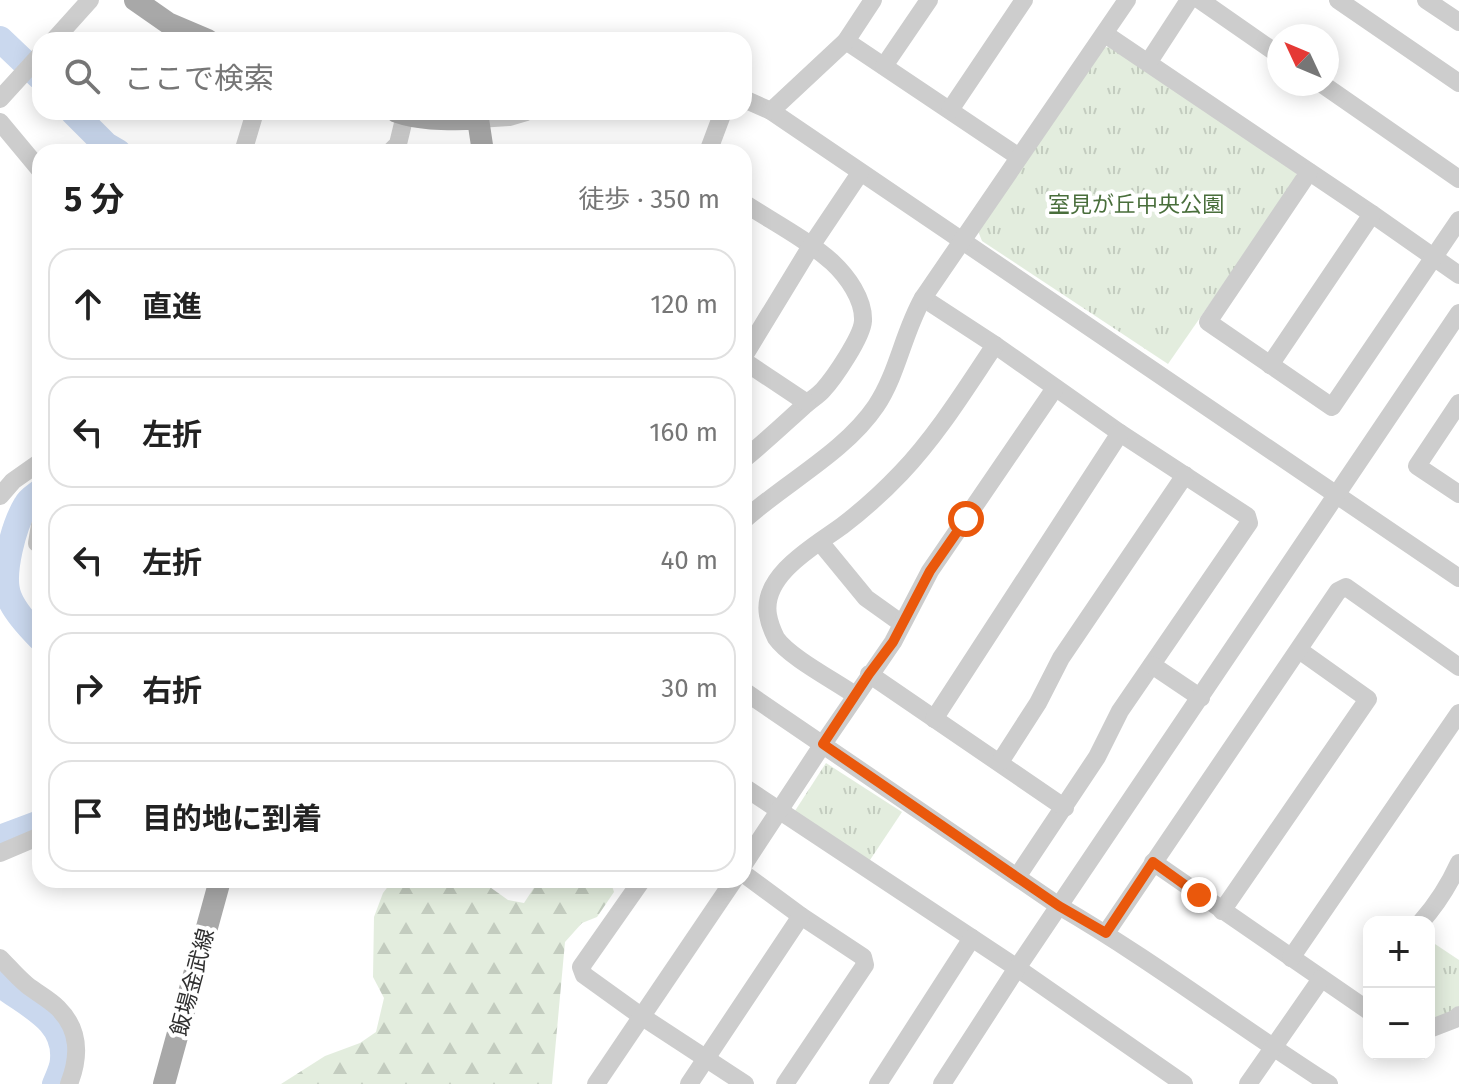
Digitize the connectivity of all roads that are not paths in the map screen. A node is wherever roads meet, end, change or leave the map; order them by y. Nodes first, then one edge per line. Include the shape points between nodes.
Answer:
1 (90, 0) edge
2 (135, 0) edge
3 (873, 0) edge
4 (929, 0) edge
5 (1024, 0) edge
6 (1127, 0) edge
7 (1189, 0) edge
8 (1200, 0) edge
9 (1338, 0) edge
10 (1426, 0) edge
11 (1459, 22) edge
12 (61, 32) edge
13 (189, 32) edge
14 (1105, 34) junction
15 (846, 41) junction
16 (1267, 47) edge
17 (1148, 63) junction
18 (32, 64) edge
19 (884, 66) junction
20 (1459, 83) edge
21 (1339, 96) edge
22 (0, 99) edge
23 (752, 103) edge
24 (950, 110) junction
25 (771, 111) junction
26 (253, 120) edge
27 (400, 120) edge
28 (478, 120) edge
29 (720, 120) edge
30 (0, 122) edge
31 (245, 144) edge
32 (398, 144) edge
33 (482, 144) edge
34 (711, 144) edge
35 (1019, 157) junction
36 (32, 160) edge
37 (1309, 172) junction
38 (860, 173) junction
39 (1459, 179) edge
40 (752, 208) edge
41 (1372, 214) junction
42 (1459, 220) edge
43 (962, 241) junction
44 (811, 246) junction
45 (1433, 257) junction
46 (1459, 275) edge
47 (923, 298) junction
48 (1459, 313) edge
49 (752, 345) edge
50 (995, 345) junction
51 (752, 364) edge
52 (1270, 365) junction
53 (1055, 388) junction
54 (807, 403) junction
55 (1459, 403) edge
56 (1120, 433) junction
57 (752, 452) edge
58 (32, 468) edge
59 (1185, 475) junction
60 (1336, 494) junction
61 (1459, 494) edge
62 (0, 496) edge
63 (752, 514) edge
64 (820, 542) junction
65 (1459, 578) edge
66 (901, 623) junction
67 (1299, 650) junction
68 (1152, 665) junction
69 (1459, 667) edge
70 (869, 674) junction
71 (855, 695) junction
72 (752, 696) edge
73 (1201, 698) junction
74 (1459, 713) edge
75 (934, 719) junction
76 (823, 744) junction
77 (1000, 762) junction
78 (752, 792) edge
79 (1065, 808) junction
80 (779, 810) junction
81 (32, 839) edge
82 (752, 852) edge
83 (0, 853) edge
84 (1153, 862) junction
85 (1459, 863) edge
86 (1017, 877) junction
87 (752, 880) edge
88 (218, 888) edge
89 (636, 888) edge
90 (729, 888) edge
91 (1059, 906) junction
92 (1222, 911) junction
93 (801, 916) junction
94 (1426, 916) edge
95 (1106, 933) junction
96 (972, 938) junction
97 (0, 958) edge
98 (1291, 958) junction
99 (1017, 968) junction
100 (1321, 979) junction
101 (1363, 1000) edge
102 (1459, 1015) edge
103 (641, 1016) junction
104 (1435, 1027) edge
105 (1272, 1048) junction
106 (706, 1058) junction
107 (69, 1084) edge
108 (164, 1084) edge
109 (596, 1084) edge
110 (689, 1084) edge
111 (745, 1084) edge
112 (785, 1084) edge
113 (878, 1084) edge
114 (942, 1084) edge
115 (1184, 1084) edge
116 (1248, 1084) edge
117 (1329, 1084) edge

1 - 12 street
2 - 13 main road
3 - 15 street
4 - 19 street
5 - 24 street
6 - 14 street
7 - 17 street
8 - 16 street
9 - 20 street
10 - 11 street
14 - 17 street
14 - 35 street
15 - 19 street
15 - 25 street
17 - 37 street
18 - 22 street
19 - 24 street
21 - 39 street
23 - 25 street
24 - 35 street
25 - 38 street
26 - 31 street
27 - 32 street
28 - 33 main road
29 - 34 street
30 - 36 street
35 - 43 street
37 - 41 street
37 - 52 street via 1208,322
38 - 43 street
38 - 44 street
40 - 44 street
41 - 45 street
41 - 52 street
42 - 45 street
43 - 47 street
43 - 60 street
44 - 49 street
44 - 54 street via 847,279 863,321 823,391
45 - 46 street
45 - 52 street via 1332,407
47 - 50 street
47 - 63 street via 892,377 868,417
48 - 60 street
50 - 53 street
50 - 64 street via 904,471
51 - 54 street
53 - 56 street
53 - 66 street via 930,571
54 - 57 street
55 - 61 street via 1417,466
56 - 59 street
56 - 75 street
58 - 62 street
59 - 68 street via 1247,516 1249,523
59 - 77 street via 1061,658
60 - 65 street
60 - 73 street
64 - 66 street via 866,598
64 - 71 street via 788,566 771,590 767,613 776,637 790,652
66 - 70 street
67 - 69 street via 1338,591 1346,587
67 - 84 street
67 - 92 street via 1368,699
68 - 73 street
68 - 79 street
70 - 71 street
70 - 75 street
71 - 76 street
72 - 76 street
73 - 91 street
74 - 98 street
75 - 77 street
76 - 80 street
76 - 86 street
77 - 79 street
78 - 80 street
79 - 86 street
80 - 82 street
80 - 96 street
81 - 83 street
84 - 92 street
84 - 95 street
85 - 94 street
86 - 91 street
87 - 93 street
88 - 108 main road, 飯場金武線
89 - 103 street via 581,967 584,975
90 - 103 street
91 - 95 street
91 - 99 street
92 - 98 street
93 - 106 street
93 - 112 street via 863,957 865,965
95 - 105 street
96 - 99 street
96 - 113 street
97 - 107 street via 71,1024 78,1052
98 - 100 street
99 - 114 street
99 - 115 street
100 - 101 street
100 - 105 street
102 - 104 street
103 - 106 street
103 - 109 street
105 - 116 street
105 - 117 street
106 - 110 street
106 - 111 street

